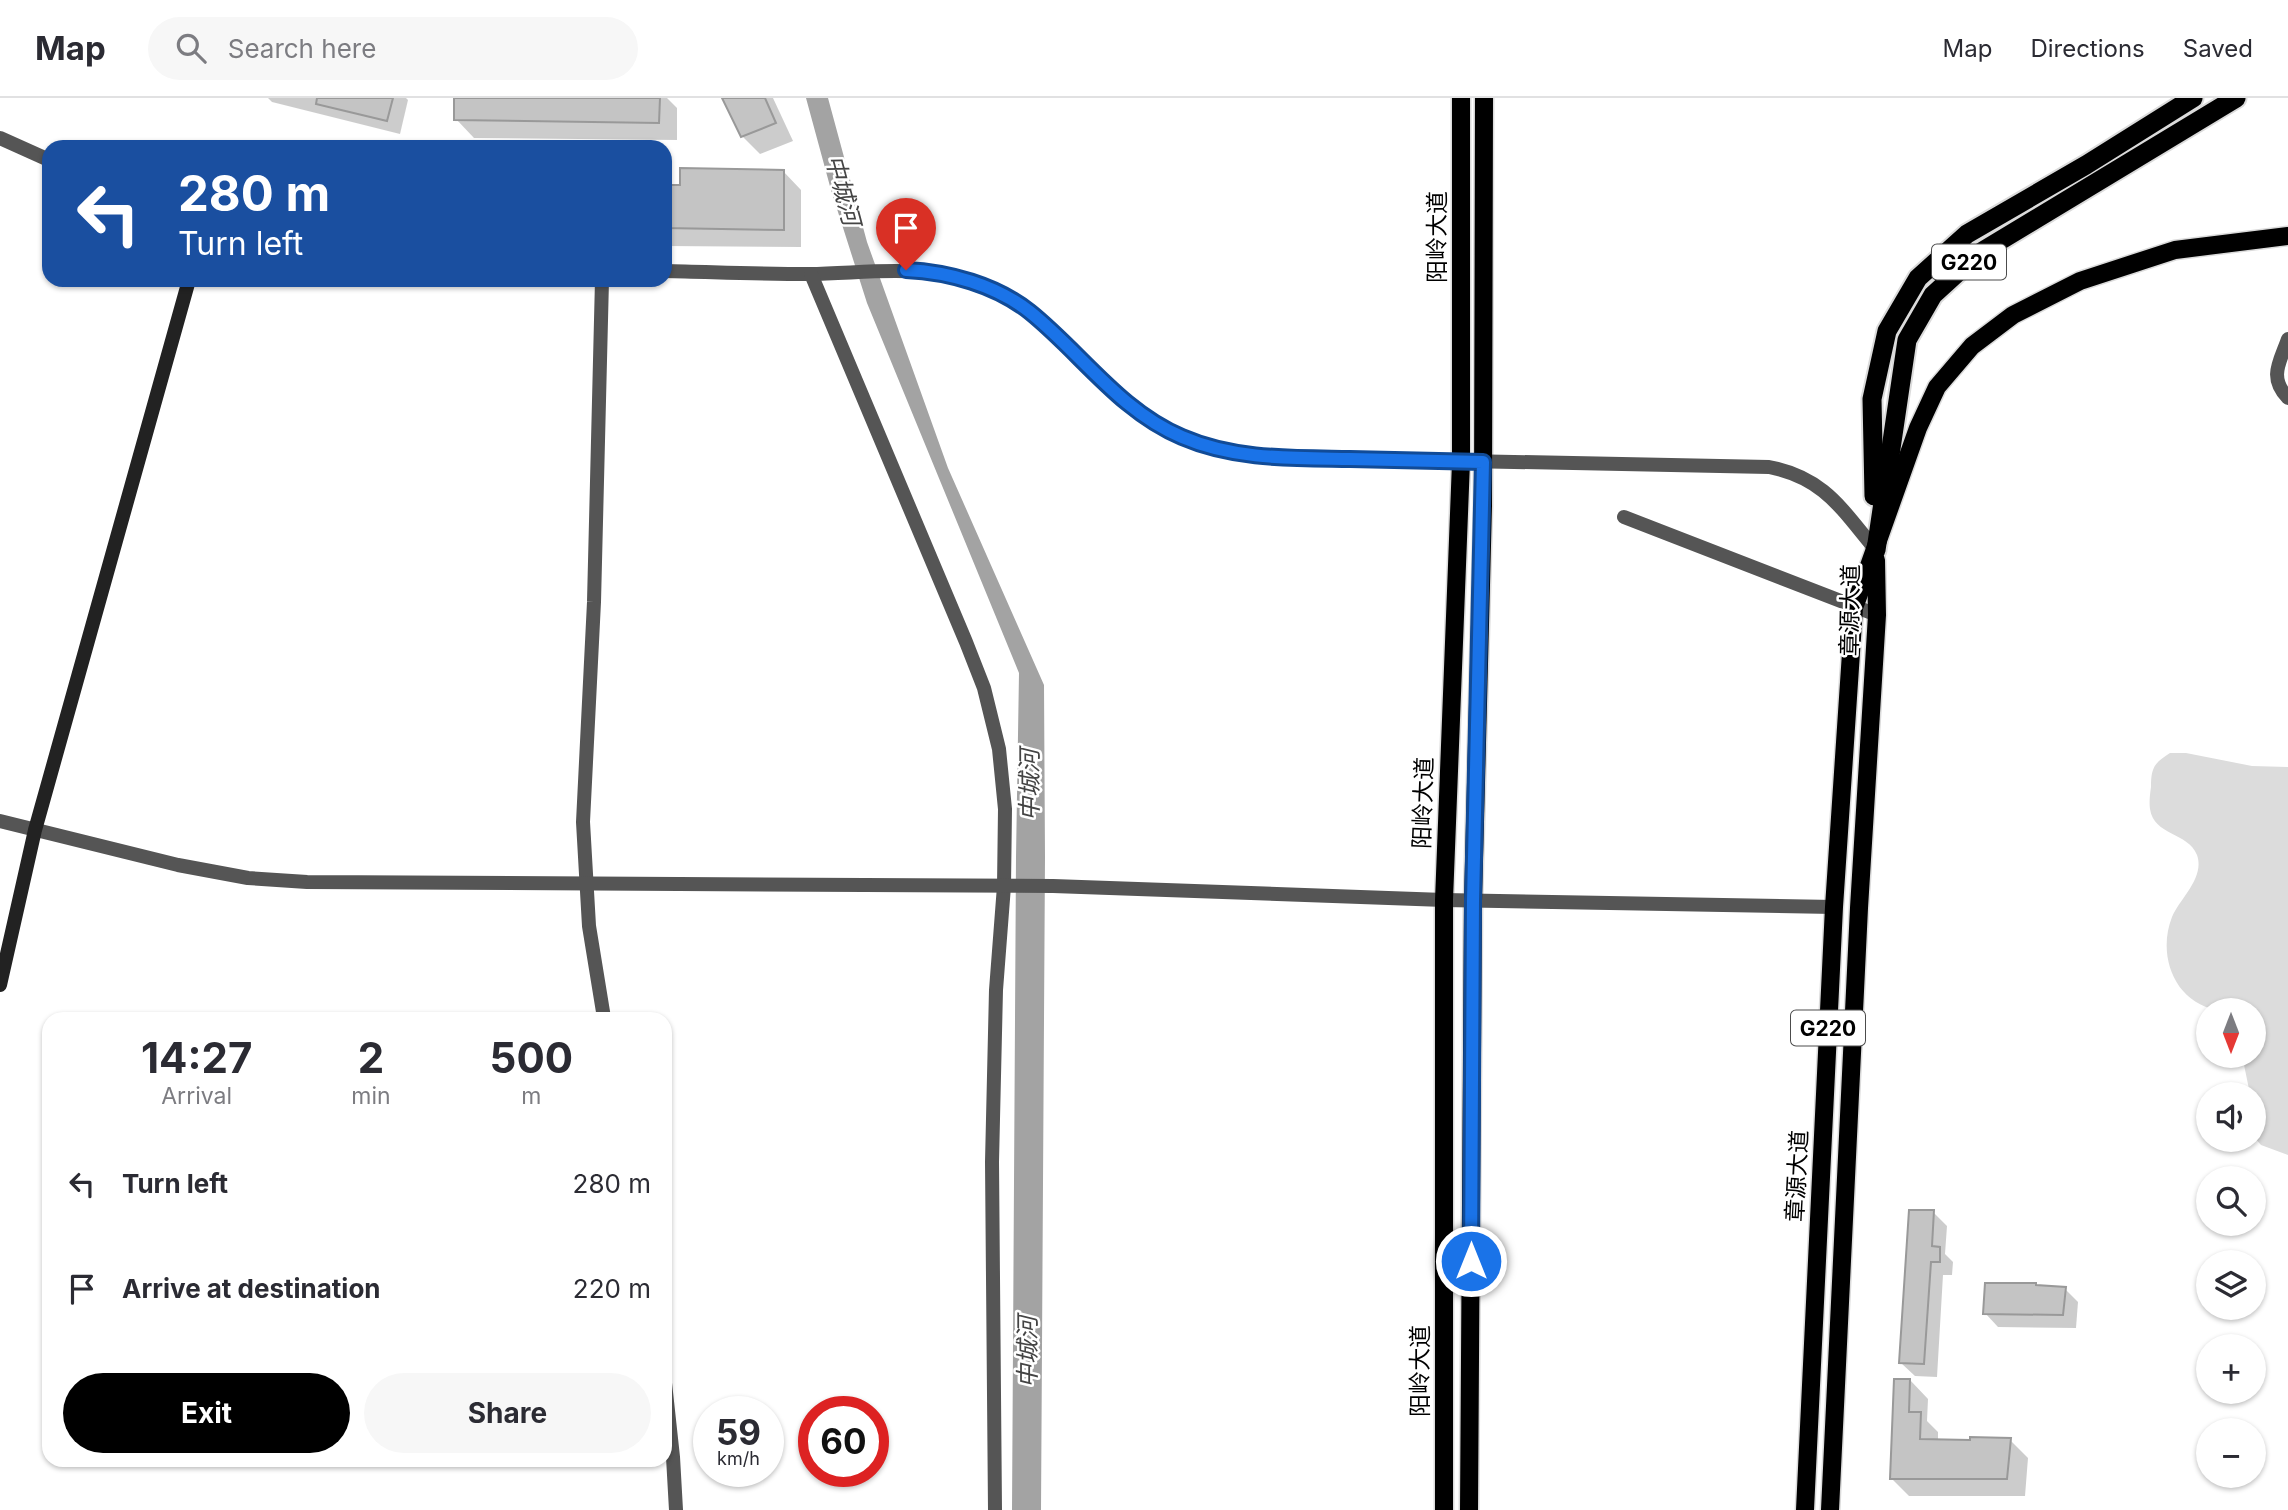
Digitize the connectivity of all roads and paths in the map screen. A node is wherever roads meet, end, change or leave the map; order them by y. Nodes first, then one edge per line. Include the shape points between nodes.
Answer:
1 (1461, 98) edge
2 (1483, 98) edge
3 (2193, 98) edge
4 (2236, 98) edge
5 (0, 138) edge
6 (42, 157) edge
7 (2288, 236) edge
8 (672, 271) edge
9 (811, 274) junction
10 (187, 287) edge
11 (602, 287) edge
12 (2288, 339) edge
13 (2288, 398) edge
14 (1461, 462) junction
15 (1483, 462) junction
16 (1625, 517) dead end
17 (1876, 550) junction
18 (1854, 608) junction
19 (1877, 615) junction
20 (0, 821) edge
21 (35, 830) junction
22 (586, 882) junction
23 (1004, 886) junction
24 (1444, 900) junction
25 (1473, 901) junction
26 (1834, 907) junction
27 (0, 985) edge
28 (603, 1012) edge
29 (672, 1448) edge
30 (676, 1510) edge
31 (995, 1510) edge
32 (1444, 1510) edge
33 (1469, 1510) edge
34 (1805, 1510) edge
35 (1830, 1510) edge

1 - 14 main road, 阳岭大道
2 - 15 main road, 阳岭大道
3 - 17 highway, G220 via 1966,234 1918,278 1887,331 1872,399
4 - 17 highway, G220 via 1978,254 1933,295 1908,340
5 - 6 street
7 - 17 main road via 2175,250 2080,281 2013,315 1972,346 1937,387
8 - 9 street
9 - 14 street via 925,271 962,278 998,292 1029,312 1149,419 1223,451 1268,457
9 - 23 street via 984,688 999,749 1005,809
10 - 21 main road
11 - 22 street via 583,822
12 - 13 street via 2276,372 2277,383
14 - 15 street
14 - 24 main road, 阳岭大道
15 - 17 street via 1789,471 1835,500
15 - 25 main road, 阳岭大道
16 - 18 street
17 - 18 main road, 章源大道 / G220
17 - 19 main road, 章源大道 / G220
18 - 19 street
18 - 26 main road, 章源大道 / G220
19 - 35 main road, 章源大道 / G220 via 1858,908
20 - 21 street
21 - 22 street via 248,878
21 - 27 main road
22 - 23 street
22 - 28 street
23 - 24 street
23 - 31 street via 996,990 993,1149
24 - 25 street
24 - 32 main road, 阳岭大道
25 - 26 street
25 - 33 main road, 阳岭大道
26 - 34 main road, 章源大道 / G220
29 - 30 street

